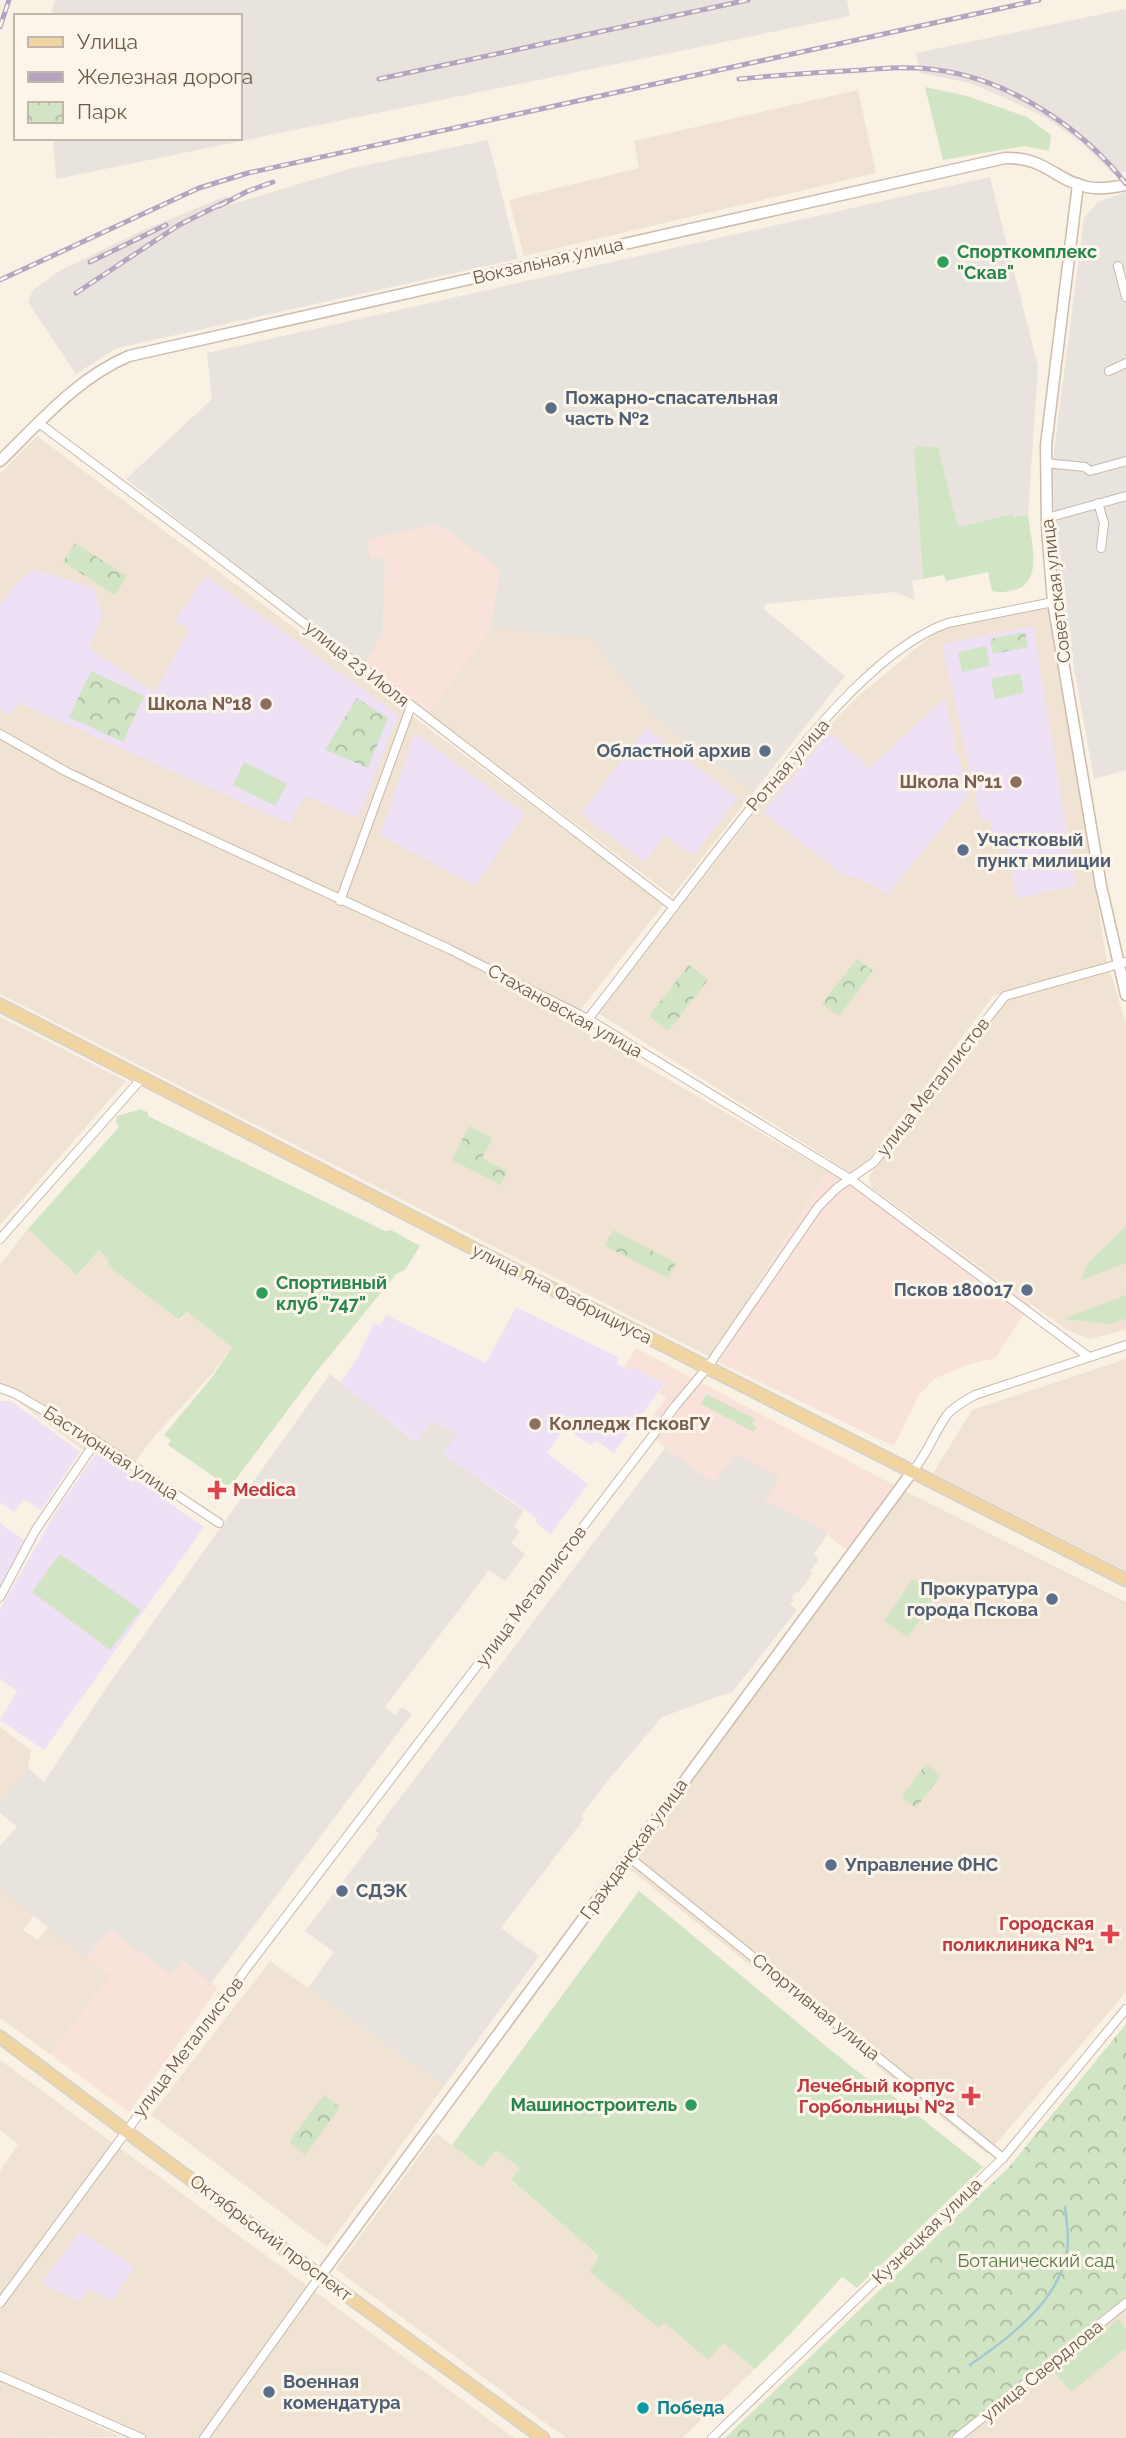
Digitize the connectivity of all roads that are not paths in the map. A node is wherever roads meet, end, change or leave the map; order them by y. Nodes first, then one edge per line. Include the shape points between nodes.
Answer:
1 (1077, 184) junction
2 (1126, 185) edge
3 (1118, 266) dead end
4 (1126, 297) edge
5 (1126, 363) edge
6 (1109, 371) dead end
7 (38, 423) junction
8 (0, 461) edge
9 (1126, 461) edge
10 (1045, 463) junction
11 (1126, 495) edge
12 (1098, 503) junction
13 (1046, 518) junction
14 (1101, 548) dead end
15 (1053, 602) junction
16 (411, 706) junction
17 (0, 734) edge
18 (340, 901) junction
19 (674, 907) junction
20 (1122, 963) edge
21 (1126, 995) edge
22 (0, 1005) edge
23 (588, 1019) junction
24 (142, 1078) junction
25 (849, 1179) junction
26 (0, 1239) edge
27 (1126, 1345) edge
28 (1089, 1357) junction
29 (707, 1368) junction
30 (0, 1388) edge
31 (96, 1441) junction
32 (912, 1472) junction
33 (219, 1523) dead end
34 (1126, 1580) edge
35 (0, 1597) edge
36 (629, 1857) junction
37 (1126, 2009) edge
38 (0, 2036) edge
39 (126, 2130) junction
40 (1003, 2158) junction
41 (320, 2276) junction
42 (0, 2303) edge
43 (1126, 2303) edge
44 (0, 2376) edge
45 (141, 2438) edge
46 (204, 2438) edge
47 (543, 2438) edge
48 (712, 2438) edge
49 (957, 2438) edge

1 - 2 street, Вокзальная улица via 1089,188
1 - 7 street, Вокзальная улица via 1035,161 1005,158 130,356 68,393
1 - 10 street, Советская улица
3 - 4 street
5 - 6 street
7 - 8 street, Вокзальная улица
7 - 16 street, улица 23 Июля
9 - 10 street via 1090,471
10 - 13 street, Советская улица
11 - 12 street
12 - 13 street
12 - 14 street via 1104,523
13 - 15 street, Советская улица
15 - 19 street, Ротная улица via 934,628 881,664 796,753
15 - 20 street, Советская улица via 1101,886
16 - 18 street
16 - 19 street, улица 23 Июля
17 - 18 street, Стахановская улица via 65,771
18 - 23 street, Стахановская улица
19 - 23 street, Ротная улица
20 - 21 street, Советская улица
20 - 25 street, улица Металлистов via 1005,996 874,1162
22 - 24 main road, улица Яна Фабрициуса
23 - 25 street, Стахановская улица
24 - 26 street
24 - 29 main road, улица Яна Фабрициуса
25 - 28 street, Стахановская улица
25 - 29 street, улица Металлистов via 818,1207
27 - 28 street, Гражданская улица
28 - 32 street, Гражданская улица via 959,1404 948,1413
29 - 32 main road, улица Яна Фабрициуса
29 - 39 street, улица Металлистов
30 - 31 street, Бастионная улица
31 - 33 street, Бастионная улица
31 - 35 street via 35,1531
32 - 34 main road, улица Яна Фабрициуса
32 - 36 street, Гражданская улица
36 - 40 street, Спортивная улица
36 - 41 street, Гражданская улица
37 - 40 street, Кузнецкая улица
38 - 39 main road, Октябрьский проспект
39 - 41 main road, Октябрьский проспект
39 - 42 street, улица Металлистов
40 - 48 street, Кузнецкая улица
41 - 46 street, Гражданская улица
41 - 47 main road, Октябрьский проспект
43 - 49 street, улица Свердлова
44 - 45 street

